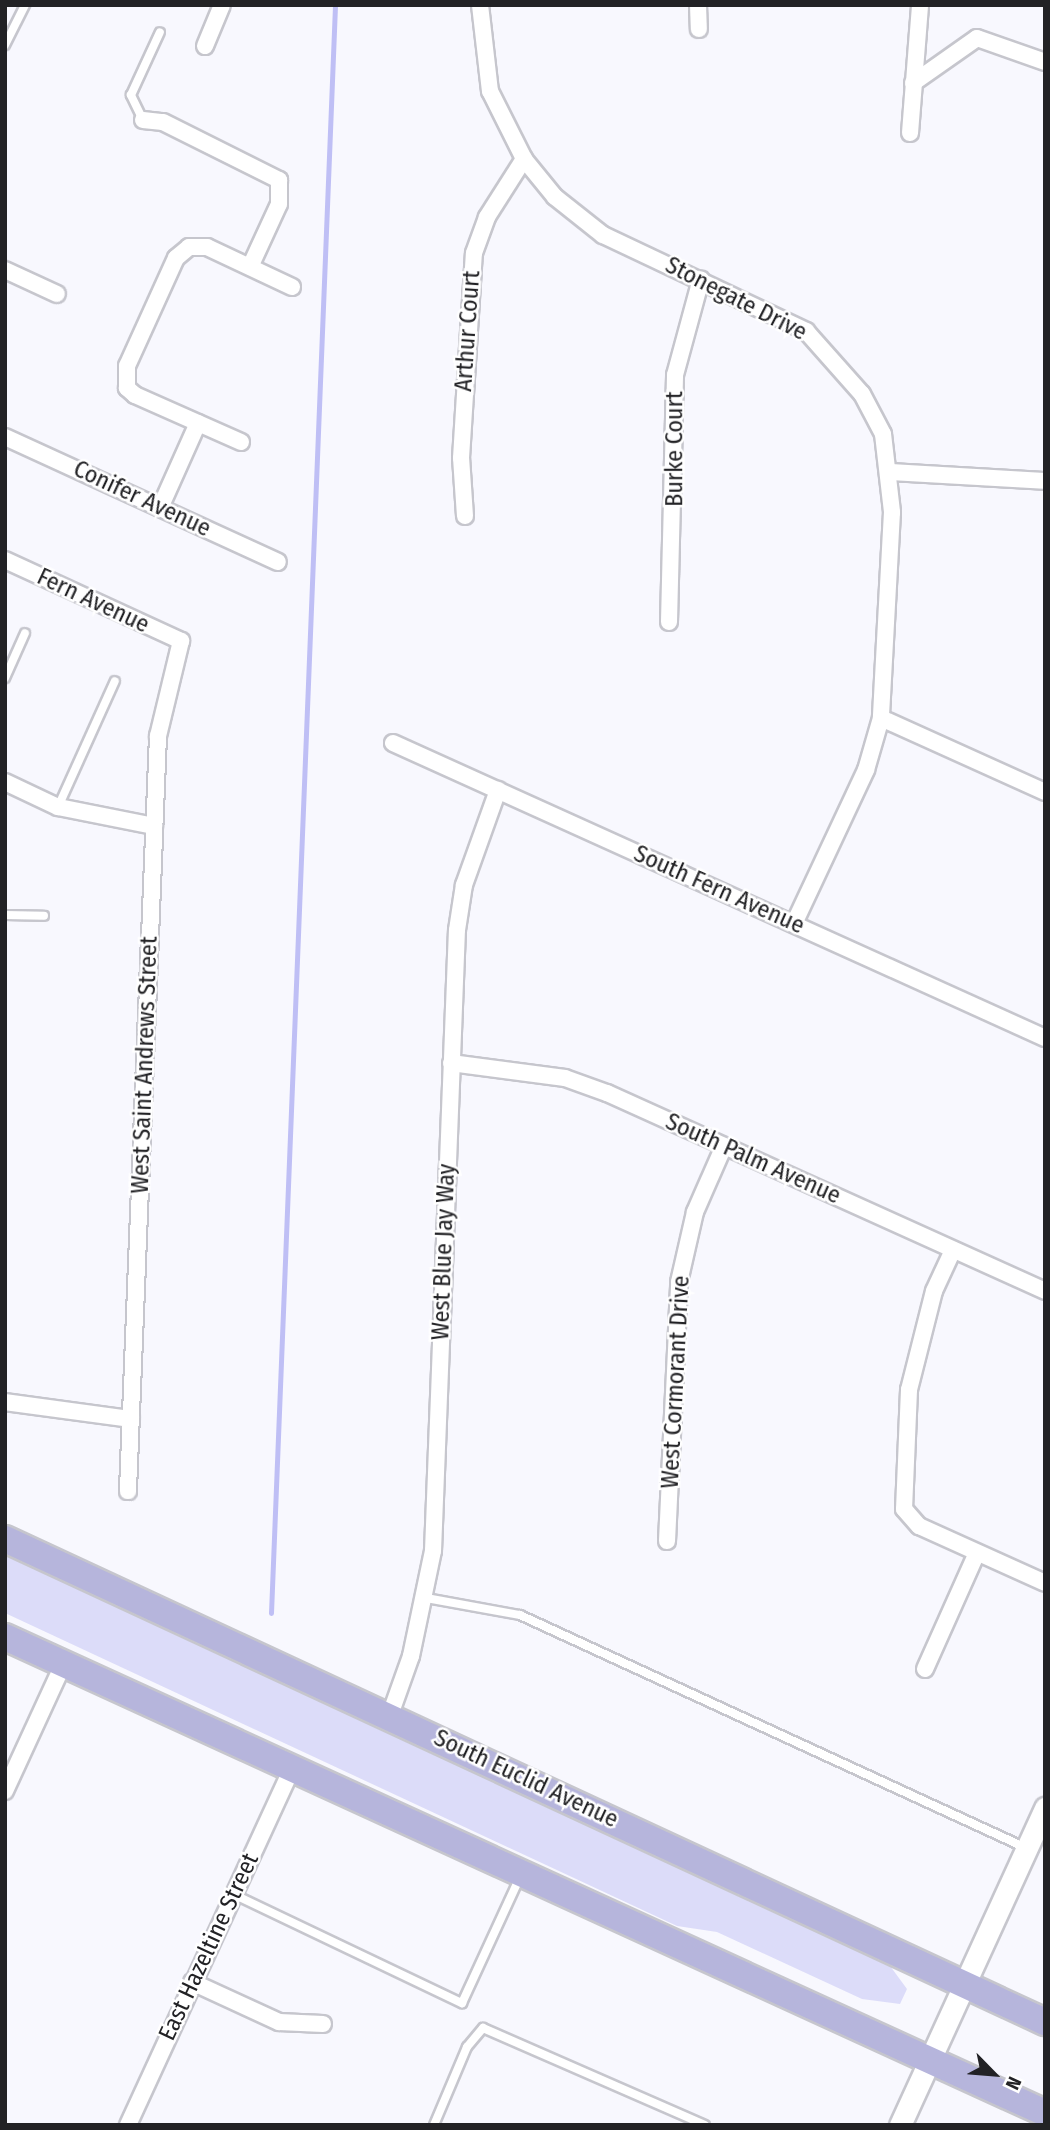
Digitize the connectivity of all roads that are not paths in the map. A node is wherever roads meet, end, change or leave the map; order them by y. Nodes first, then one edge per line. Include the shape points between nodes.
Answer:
1 (26, 5) edge
2 (222, 5) edge
3 (480, 5) edge
4 (698, 5) edge
5 (919, 5) edge
6 (699, 29) dead end
7 (160, 32) dead end
8 (5, 45) edge
9 (205, 46) dead end
10 (1045, 62) edge
11 (913, 83) junction
12 (143, 120) joint
13 (911, 134) dead end
14 (524, 159) junction
15 (250, 267) junction
16 (5, 270) edge
17 (701, 279) junction
18 (292, 287) dead end
19 (57, 294) dead end
20 (198, 423) junction
21 (5, 437) edge
22 (241, 442) dead end
23 (891, 472) junction
24 (1045, 481) edge
25 (160, 508) junction
26 (465, 516) dead end
27 (5, 560) edge
28 (278, 562) dead end
29 (669, 622) dead end
30 (25, 633) dead end
31 (181, 641) joint
32 (5, 678) edge
33 (115, 681) dead end
34 (881, 718) junction
35 (393, 743) dead end
36 (5, 782) edge
37 (498, 790) junction
38 (1045, 792) edge
39 (58, 807) junction
40 (154, 826) junction
41 (5, 915) edge
42 (44, 916) dead end
43 (794, 924) junction
44 (1045, 1038) edge
45 (450, 1063) junction
46 (724, 1146) junction
47 (953, 1250) junction
48 (1045, 1291) edge
49 (5, 1402) edge
50 (24, 1407) junction
51 (5, 1417) edge
52 (131, 1419) junction
53 (128, 1491) dead end
54 (5, 1539) edge
55 (667, 1541) dead end
56 (977, 1553) junction
57 (1045, 1583) edge
58 (426, 1598) junction
59 (5, 1637) edge
60 (63, 1665) junction
61 (925, 1669) dead end
62 (390, 1715) junction
63 (291, 1770) junction
64 (5, 1791) edge
65 (1045, 1808) edge
66 (1026, 1848) junction
67 (520, 1876) junction
68 (233, 1894) junction
69 (192, 1982) junction
70 (963, 1985) junction
71 (1045, 2022) edge
72 (323, 2024) dead end
73 (929, 2059) junction
74 (1045, 2113) edge
75 (128, 2125) edge
76 (435, 2125) edge
77 (705, 2125) edge
78 (900, 2125) edge
79 (1039, 2125) edge

1 - 8 lane
2 - 9 street
3 - 14 street, Stonegate Drive via 490,91
4 - 6 street
5 - 11 street
7 - 12 lane via 131,95
10 - 11 street via 977,38
11 - 13 street
12 - 15 street via 163,122 279,180 279,204
14 - 17 street, Stonegate Drive via 584,222
14 - 26 street, Arthur Court via 487,217 474,253 461,458
15 - 18 street
15 - 20 street via 199,246 180,252 127,366 127,388
16 - 19 street
17 - 23 street, Stonegate Drive via 806,331 835,358 883,434
17 - 29 street, Burke Court via 675,375
20 - 22 street
20 - 25 street
21 - 25 street, Conifer Avenue
23 - 24 street
23 - 34 street, Stonegate Drive
25 - 28 street, Conifer Avenue
27 - 31 street, Fern Avenue
30 - 32 lane
31 - 40 street, West Saint Andrews Street via 158,736
33 - 39 lane
34 - 38 street
34 - 43 street, Stonegate Drive via 866,771
35 - 37 street, South Fern Avenue
36 - 39 street
37 - 43 street, South Fern Avenue
37 - 45 street, West Blue Jay Way via 464,886
39 - 40 street
40 - 52 street, West Saint Andrews Street
41 - 42 lane
43 - 44 street, South Fern Avenue
45 - 46 street, South Palm Avenue via 565,1078
45 - 58 street, West Blue Jay Way
46 - 47 street, South Palm Avenue
46 - 55 street, West Cormorant Drive via 695,1212 679,1282
47 - 48 street, South Palm Avenue
47 - 56 street via 934,1291 909,1391 901,1482 904,1509 919,1526
49 - 50 street
50 - 51 street
50 - 52 street
52 - 53 street, West Saint Andrews Street
54 - 62 main road, South Euclid Avenue
56 - 57 street
56 - 61 street
58 - 62 street, West Blue Jay Way
58 - 66 lane via 520,1615
59 - 60 main road
60 - 63 main road
60 - 64 street
62 - 70 main road, South Euclid Avenue
63 - 67 main road
63 - 68 street, East Hazeltine Street
65 - 66 street
66 - 70 street
67 - 68 lane via 462,2003
67 - 73 main road
68 - 69 street, East Hazeltine Street
69 - 72 street via 279,2022
69 - 75 street, East Hazeltine Street
70 - 71 main road, South Euclid Avenue
70 - 73 street
73 - 74 main road
73 - 78 street
74 - 79 lane
76 - 77 lane via 467,2047 483,2028

